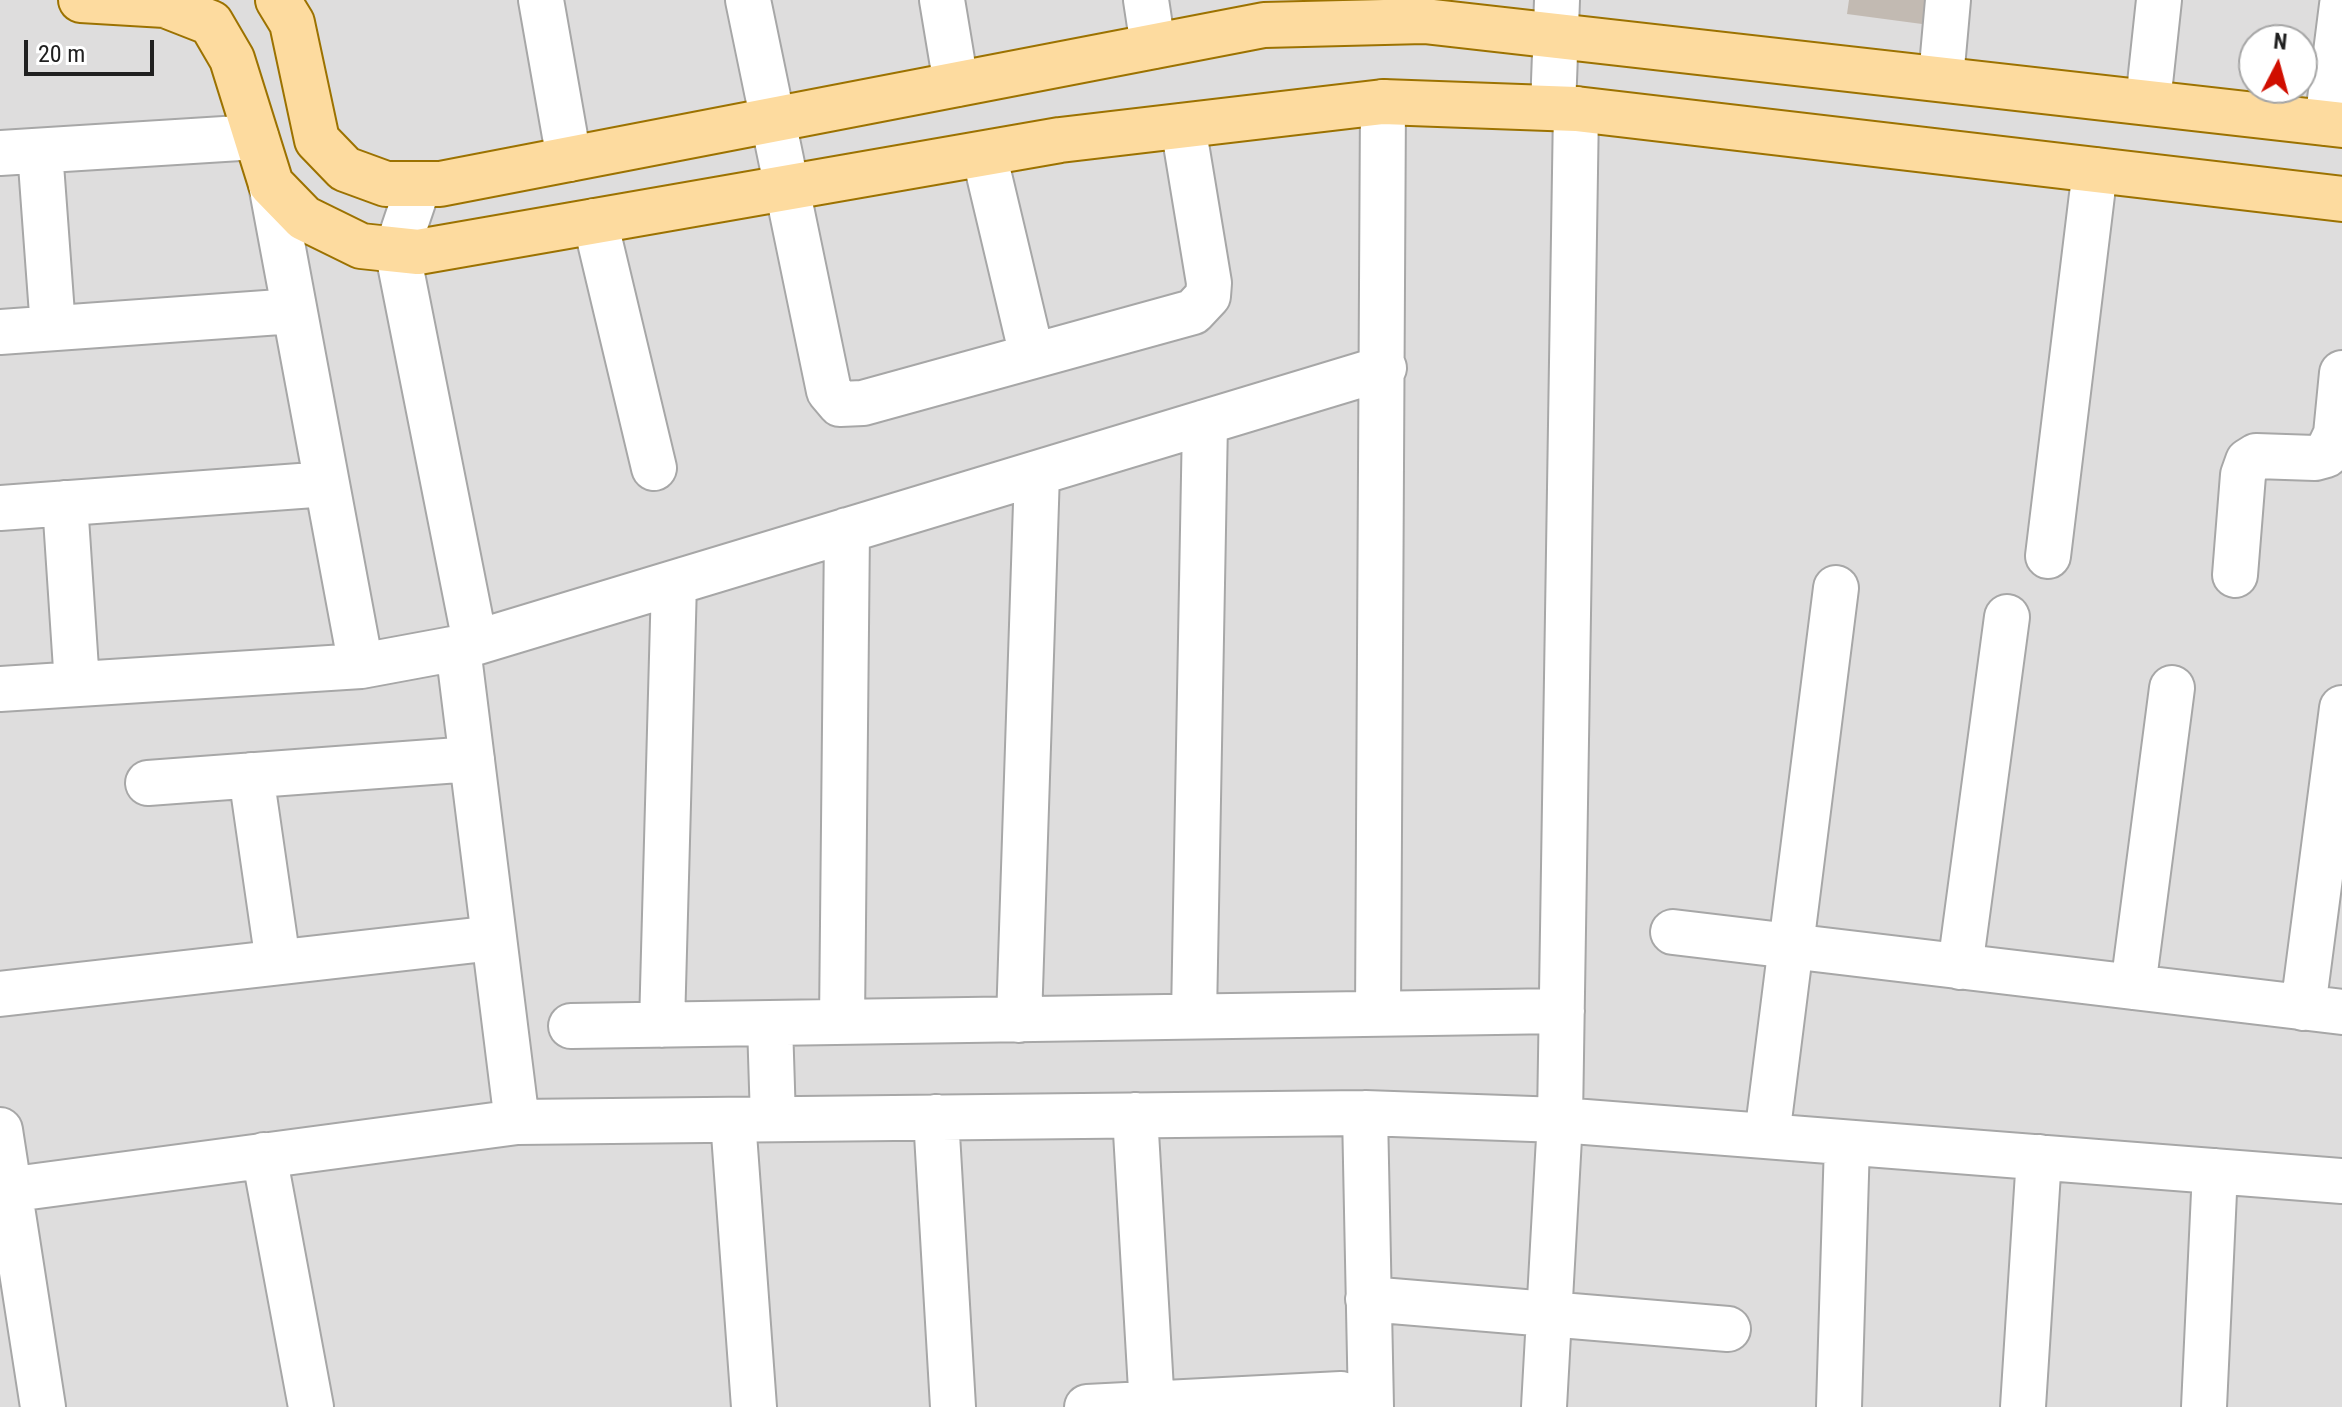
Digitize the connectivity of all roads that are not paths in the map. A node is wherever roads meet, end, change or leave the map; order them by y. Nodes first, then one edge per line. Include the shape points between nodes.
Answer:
1 (81, 0) edge
2 (278, 0) edge
3 (541, 0) edge
4 (748, 0) edge
5 (942, 0) edge
6 (1146, 0) edge
7 (1948, 0) edge
8 (2159, 0) edge
9 (179, 5) edge
10 (2342, 5) edge
11 (1401, 11) edge
12 (1262, 12) edge
13 (1556, 17) edge
14 (1153, 46) junction
15 (1941, 78) junction
16 (956, 84) junction
17 (1383, 102) junction
18 (2148, 102) junction
19 (1565, 108) junction
20 (771, 120) junction
21 (2335, 124) edge
22 (1183, 126) junction
23 (256, 137) junction
24 (20, 152) edge
25 (984, 154) junction
26 (569, 159) junction
27 (2095, 170) junction
28 (271, 184) junction
29 (419, 184) junction
30 (785, 188) junction
31 (2342, 199) edge
32 (595, 221) junction
33 (397, 249) junction
34 (294, 311) junction
35 (53, 328) junction
36 (0, 332) edge
37 (1032, 356) junction
38 (1384, 368) junction
39 (2342, 373) edge
40 (1205, 422) junction
41 (654, 468) dead end
42 (1037, 473) junction
43 (327, 484) junction
44 (65, 503) junction
45 (0, 508) edge
46 (847, 530) junction
47 (2048, 556) dead end
48 (2235, 575) dead end
49 (674, 583) junction
50 (1836, 588) dead end
51 (2007, 617) dead end
52 (467, 645) junction
53 (361, 666) junction
54 (77, 684) junction
55 (2172, 688) dead end
56 (0, 689) edge
57 (2342, 708) edge
58 (472, 759) junction
59 (251, 775) junction
60 (148, 783) dead end
61 (1673, 932) dead end
62 (494, 938) junction
63 (1791, 946) junction
64 (278, 962) junction
65 (1960, 967) junction
66 (2133, 987) junction
67 (0, 994) edge
68 (2323, 1010) edge
69 (1562, 1011) junction
70 (1378, 1013) junction
71 (1194, 1016) junction
72 (1019, 1020) junction
73 (842, 1022) junction
74 (770, 1024) junction
75 (662, 1025) junction
76 (571, 1026) dead end
77 (1351, 1113) junction
78 (1135, 1115) junction
79 (936, 1117) junction
80 (753, 1119) junction
81 (1560, 1120) junction
82 (517, 1122) junction
83 (0, 1130) edge
84 (1767, 1136) junction
85 (1847, 1143) junction
86 (264, 1155) junction
87 (2039, 1157) junction
88 (2215, 1171) junction
89 (2342, 1181) edge
90 (5, 1190) edge
91 (1368, 1299) junction
92 (1549, 1315) junction
93 (1728, 1329) dead end
94 (1351, 1403) edge
95 (1152, 1405) edge
96 (43, 1407) edge
97 (311, 1407) edge
98 (754, 1407) edge
99 (953, 1407) edge
100 (1087, 1407) edge
101 (1544, 1407) edge
102 (1839, 1407) edge
103 (2023, 1407) edge
104 (2204, 1407) edge

1 - 9 main road
2 - 29 main road via 292,23 317,140 345,169 386,184
3 - 26 street
4 - 20 street
5 - 16 street
6 - 14 street
7 - 15 street
8 - 18 street
9 - 23 main road via 211,23 232,59
10 - 21 street
11 - 12 main road
11 - 13 main road
12 - 14 main road
13 - 15 main road
13 - 19 street
14 - 16 main road
15 - 18 main road
16 - 20 main road
17 - 19 main road
17 - 22 main road
17 - 38 street
18 - 21 main road
19 - 27 main road
19 - 69 street
20 - 26 main road
20 - 30 street
22 - 25 main road
22 - 37 street via 1209,283 1203,305
23 - 24 street
23 - 28 main road
24 - 35 street
25 - 30 main road
25 - 37 street
26 - 29 main road
27 - 31 main road
27 - 47 street
28 - 33 main road via 304,218 361,246
28 - 34 street
29 - 33 street
30 - 32 main road
30 - 37 street via 829,391 840,404 863,403
32 - 33 main road via 418,252
32 - 41 street
33 - 52 street
34 - 35 street
34 - 43 street
35 - 36 street
38 - 40 street
38 - 70 street
39 - 48 street via 2336,434 2326,455 2256,456 2248,461
40 - 42 street
40 - 71 street
42 - 46 street
42 - 72 street
43 - 44 street
43 - 53 street
44 - 45 street
44 - 54 street
46 - 49 street
46 - 73 street
49 - 52 street
49 - 75 street
50 - 63 street
51 - 65 street
52 - 53 street
52 - 58 street
53 - 54 street
54 - 56 street
55 - 66 street
57 - 68 street
58 - 59 street
58 - 62 street
59 - 60 street
59 - 64 street
61 - 63 street
62 - 64 street
62 - 82 street
63 - 65 street
63 - 84 street
64 - 67 street
65 - 66 street
66 - 68 street
69 - 70 street
69 - 81 street
70 - 71 street
71 - 72 street
72 - 73 street
73 - 74 street
74 - 75 street
74 - 80 street
75 - 76 street
77 - 78 street
77 - 81 street
77 - 91 street
77 - 94 street
78 - 79 street
78 - 95 street
79 - 80 street
79 - 99 street
80 - 82 street
80 - 98 street
81 - 84 street
81 - 92 street
82 - 86 street
83 - 90 street
84 - 85 street
85 - 87 street
85 - 102 street
86 - 90 street
86 - 97 street
87 - 88 street
87 - 103 street
88 - 89 street
88 - 104 street
90 - 96 street
91 - 92 street
91 - 94 street
92 - 93 street
92 - 101 street
94 - 95 street
95 - 100 street

